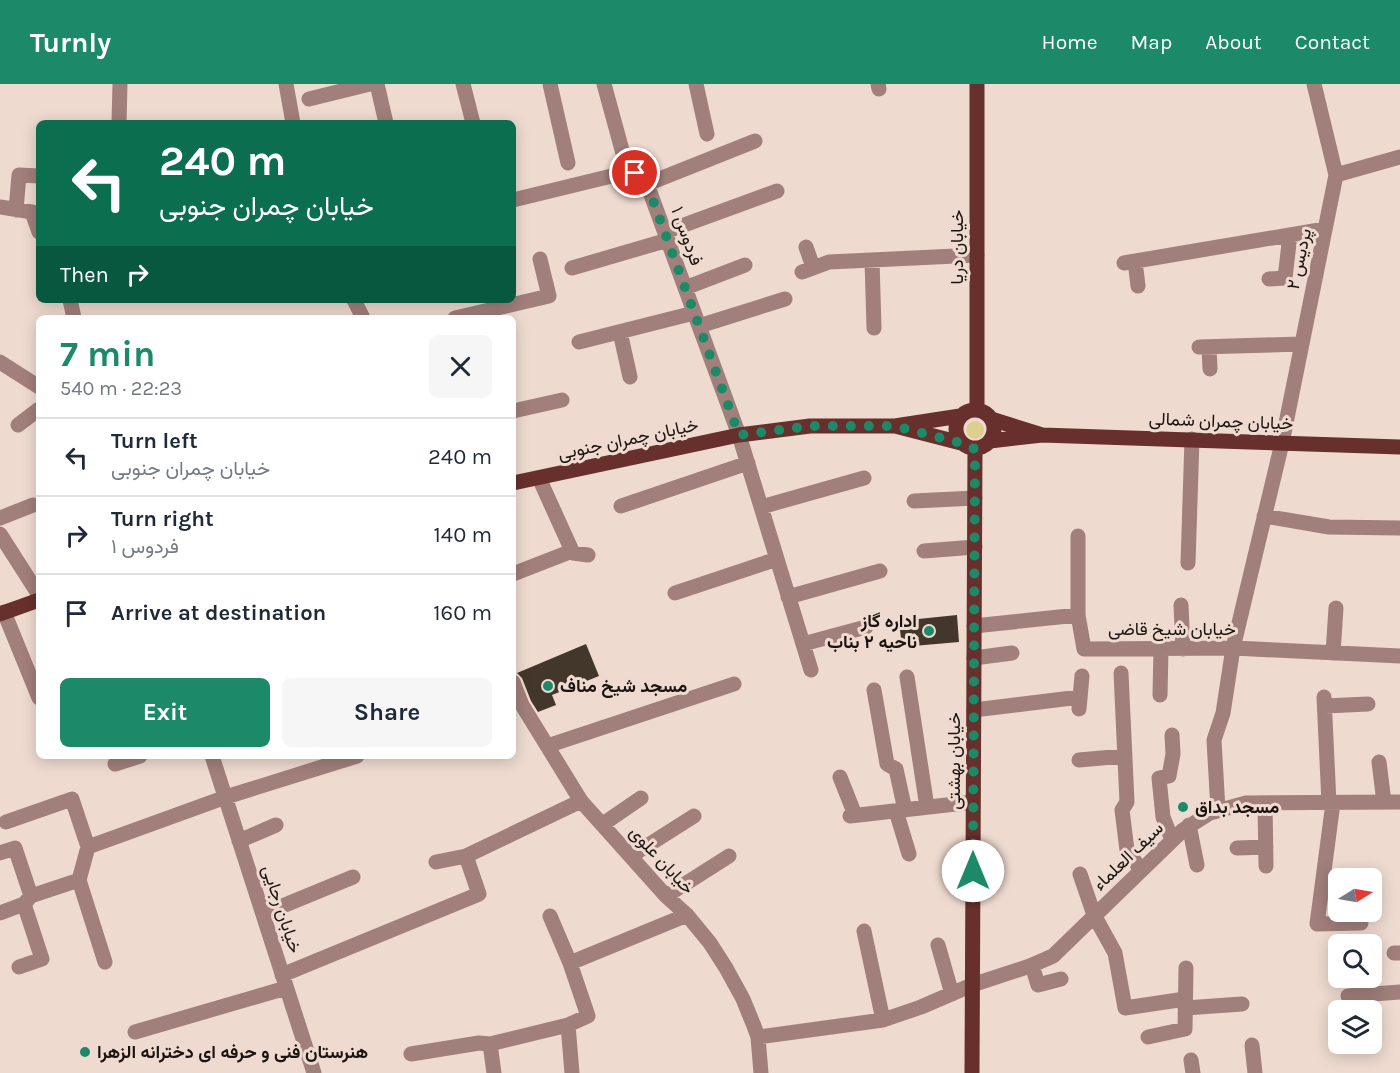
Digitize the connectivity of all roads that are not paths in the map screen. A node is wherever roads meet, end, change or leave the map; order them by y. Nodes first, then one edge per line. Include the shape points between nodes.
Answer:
1 (120, 84) edge
2 (286, 84) edge
3 (370, 84) edge
4 (376, 84) edge
5 (464, 84) edge
6 (550, 84) edge
7 (604, 84) edge
8 (696, 84) edge
9 (977, 84) edge
10 (1314, 84) edge
11 (309, 99) dead end
12 (119, 120) edge
13 (292, 120) edge
14 (385, 120) edge
15 (472, 120) edge
16 (707, 134) dead end
17 (755, 141) dead end
18 (1400, 157) edge
19 (568, 163) dead end
20 (628, 172) junction
21 (1336, 175) junction
22 (36, 176) edge
23 (647, 184) junction
24 (777, 191) dead end
25 (516, 199) edge
26 (0, 207) edge
27 (16, 210) junction
28 (36, 223) edge
29 (1325, 230) junction
30 (1290, 235) junction
31 (666, 236) junction
32 (806, 247) dead end
33 (977, 255) junction
34 (540, 259) dead end
35 (872, 260) junction
36 (745, 265) dead end
37 (572, 268) dead end
38 (1269, 279) dead end
39 (1138, 286) dead end
40 (685, 288) junction
41 (785, 299) dead end
42 (468, 315) edge
43 (697, 319) junction
44 (874, 328) dead end
45 (620, 332) junction
46 (579, 342) dead end
47 (1302, 344) junction
48 (0, 362) edge
49 (1210, 369) dead end
50 (630, 377) dead end
51 (36, 385) edge
52 (562, 400) dead end
53 (516, 410) edge
54 (977, 410) junction
55 (36, 411) edge
56 (960, 416) junction
57 (991, 419) junction
58 (18, 425) dead end
59 (895, 426) junction
60 (739, 435) junction
61 (1042, 435) junction
62 (1192, 440) junction
63 (990, 441) junction
64 (1282, 442) junction
65 (961, 443) junction
66 (1400, 447) edge
67 (975, 449) junction
68 (748, 463) junction
69 (539, 478) junction
70 (864, 478) dead end
71 (516, 482) edge
72 (975, 498) junction
73 (914, 501) dead end
74 (33, 505) dead end
75 (621, 506) dead end
76 (761, 507) junction
77 (1264, 516) junction
78 (0, 518) edge
79 (1400, 528) edge
80 (0, 534) edge
81 (1078, 536) dead end
82 (975, 547) junction
83 (572, 551) junction
84 (924, 551) dead end
85 (588, 555) dead end
86 (777, 559) junction
87 (1188, 563) dead end
88 (880, 571) dead end
89 (516, 573) edge
90 (36, 590) edge
91 (675, 593) dead end
92 (788, 597) junction
93 (36, 601) edge
94 (1181, 604) dead end
95 (1336, 608) dead end
96 (2, 613) edge
97 (1078, 615) junction
98 (974, 626) junction
99 (866, 627) dead end
100 (803, 644) junction
101 (1233, 648) junction
102 (1161, 649) junction
103 (1183, 649) junction
104 (1012, 653) dead end
105 (1333, 653) junction
106 (1400, 656) edge
107 (974, 658) junction
108 (811, 670) dead end
109 (1121, 673) dead end
110 (1082, 676) dead end
111 (907, 677) dead end
112 (734, 684) dead end
113 (874, 690) dead end
114 (36, 691) edge
115 (1160, 695) dead end
116 (1368, 704) dead end
117 (518, 706) edge
118 (974, 710) junction
119 (1172, 735) dead end
120 (547, 746) junction
121 (1124, 756) junction
122 (131, 759) edge
123 (213, 759) edge
124 (347, 759) edge
125 (1079, 759) dead end
126 (1379, 762) dead end
127 (115, 764) dead end
128 (840, 777) dead end
129 (225, 797) junction
130 (640, 798) dead end
131 (582, 801) junction
132 (973, 802) junction
133 (1384, 802) junction
134 (1400, 802) edge
135 (1265, 803) junction
136 (1331, 803) junction
137 (927, 807) junction
138 (900, 810) junction
139 (1218, 810) junction
140 (694, 816) dead end
141 (6, 822) dead end
142 (603, 824) junction
143 (276, 825) dead end
144 (1189, 825) junction
145 (1172, 840) junction
146 (239, 841) junction
147 (88, 847) junction
148 (1266, 847) junction
149 (1237, 848) dead end
150 (0, 854) edge
151 (909, 854) dead end
152 (466, 856) junction
153 (631, 856) junction
154 (729, 856) dead end
155 (436, 862) dead end
156 (1197, 865) dead end
157 (1266, 866) dead end
158 (1142, 870) junction
159 (1080, 874) dead end
160 (353, 877) dead end
161 (79, 880) junction
162 (666, 896) junction
163 (28, 900) junction
164 (0, 913) edge
165 (263, 914) junction
166 (687, 915) junction
167 (1094, 915) junction
168 (550, 916) dead end
169 (1362, 923) dead end
170 (864, 932) dead end
171 (939, 945) dead end
172 (105, 962) dead end
173 (570, 963) junction
174 (1032, 965) junction
175 (19, 968) dead end
176 (1186, 968) dead end
177 (1061, 979) dead end
178 (284, 982) junction
179 (972, 985) junction
180 (1400, 992) edge
181 (952, 994) junction
182 (1348, 996) dead end
183 (1185, 1004) junction
184 (1242, 1004) dead end
185 (883, 1020) junction
186 (568, 1024) junction
187 (135, 1032) dead end
188 (758, 1037) junction
189 (1148, 1037) dead end
190 (490, 1044) junction
191 (1252, 1045) dead end
192 (411, 1054) dead end
193 (314, 1073) edge
194 (494, 1073) edge
195 (572, 1073) edge
196 (761, 1073) edge
197 (972, 1073) edge
198 (1255, 1073) edge

1 - 12 street
2 - 13 street
3 - 11 street
4 - 14 street
5 - 15 street
6 - 19 street
7 - 20 street
8 - 16 street
9 - 33 main road, خیابان دریا
10 - 21 street, پردیس ۲
17 - 23 street
18 - 21 street
20 - 23 street
20 - 25 street
21 - 29 street, پردیس ۲
22 - 27 street via 19,175
23 - 31 street, فردوس ۱
24 - 31 street
26 - 27 street
27 - 28 street via 32,212
29 - 30 street
29 - 47 street, پردیس ۲
30 - 38 street via 1285,278
30 - 39 street via 1130,262
31 - 37 street
31 - 40 street, فردوس ۱
32 - 35 street via 807,269 829,262
33 - 35 street
33 - 54 main road, خیابان دریا
34 - 42 street via 549,296
35 - 44 street
36 - 40 street
40 - 43 street, فردوس ۱
41 - 43 street
43 - 45 street
43 - 60 street, فردوس ۱
45 - 46 street
45 - 50 street
47 - 49 street via 1204,347
47 - 64 street, پردیس ۲
48 - 51 street
52 - 53 street
54 - 56 main road
54 - 57 main road
55 - 58 street
56 - 59 main road, خیابان چمران جنوبی
56 - 65 main road via 955,428
57 - 61 main road, خیابان چمران شمالی
57 - 63 main road via 994,430
59 - 60 main road, خیابان چمران جنوبی via 810,426
59 - 65 main road, خیابان چمران جنوبی
60 - 68 street, فردوس ۱
60 - 69 main road, خیابان چمران جنوبی
61 - 62 main road, خیابان چمران شمالی
61 - 63 main road, خیابان چمران شمالی
62 - 64 main road, خیابان چمران شمالی
62 - 87 street
63 - 67 main road
64 - 66 main road, خیابان چمران شمالی
64 - 77 street, پردیس ۲
65 - 67 main road
67 - 72 main road, خیابان بهشتی
68 - 75 street
68 - 76 street, فردوس ۱
69 - 71 main road, خیابان چمران جنوبی
69 - 83 street
70 - 76 street
72 - 73 street
72 - 82 main road, خیابان بهشتی
74 - 78 street
76 - 86 street, فردوس ۱
77 - 79 street via 1329,527
77 - 101 street, پردیس ۲
80 - 90 street
81 - 97 street
82 - 84 street
82 - 98 main road, خیابان بهشتی
83 - 85 street
83 - 89 street
86 - 91 street
86 - 92 street, فردوس ۱
88 - 92 street
92 - 100 street, فردوس ۱
93 - 96 main road
94 - 103 street
95 - 105 street
96 - 114 street
97 - 98 street
97 - 102 street, خیابان شیخ قاضی via 1084,649
98 - 107 main road, خیابان بهشتی
99 - 100 street
100 - 108 street, فردوس ۱
101 - 103 street, خیابان شیخ قاضی
101 - 105 street, خیابان شیخ قاضی
101 - 139 street, پردیس ۲ via 1223,713 1214,741
102 - 103 street, خیابان شیخ قاضی
102 - 115 street
104 - 107 street
105 - 106 street, خیابان شیخ قاضی
107 - 118 main road, خیابان بهشتی
109 - 121 street
110 - 118 street via 1080,703
111 - 137 street
112 - 120 street
113 - 138 street via 887,764 896,770
116 - 136 street via 1324,701
117 - 120 street, خیابان علوی
118 - 132 main road, خیابان بهشتی
119 - 145 street via 1169,776 1159,778 1162,817
120 - 131 street, خیابان علوی
121 - 125 street
121 - 158 street via 1128,802 1122,810 1127,849
122 - 127 street
123 - 129 street, خیابان رجایی
124 - 129 street
126 - 133 street
128 - 138 street via 852,816
129 - 146 street, خیابان رجایی
129 - 147 street
130 - 142 street
131 - 142 street, خیابان علوی
131 - 152 street
132 - 137 street
132 - 179 main road, خیابان بهشتی
133 - 134 street, سیف العلماء
133 - 136 street, سیف العلماء
135 - 136 street, سیف العلماء
135 - 139 street, سیف العلماء
135 - 148 street
136 - 169 street via 1317,924
137 - 138 street
138 - 151 street
139 - 144 street, سیف العلماء
140 - 153 street
141 - 147 street via 72,799
142 - 153 street, خیابان علوی
143 - 146 street
144 - 145 street, سیف العلماء
144 - 156 street
145 - 158 street, سیف العلماء
146 - 165 street, خیابان رجایی
147 - 161 street
148 - 149 street
148 - 157 street
150 - 163 street via 15,848
152 - 155 street
152 - 178 street via 479,894
153 - 162 street, خیابان علوی
154 - 162 street
158 - 167 street, سیف العلماء
159 - 167 street
160 - 165 street
161 - 163 street
161 - 172 street
162 - 166 street, خیابان علوی
163 - 164 street
163 - 175 street via 42,959
165 - 178 street, خیابان رجایی
166 - 173 street
166 - 188 street, خیابان علوی via 726,968
167 - 174 street, سیف العلماء via 1053,956
167 - 183 street via 1115,953 1125,1008
168 - 173 street
170 - 185 street
171 - 181 street
173 - 186 street via 588,1016
174 - 177 street via 1038,985
174 - 179 street, سیف العلماء
176 - 183 street
178 - 187 street
178 - 193 street, خیابان رجایی
179 - 181 street, سیف العلماء
179 - 197 main road, خیابان بهشتی
180 - 182 street
181 - 185 street, سیف العلماء
183 - 184 street
183 - 189 street via 1185,1029
185 - 188 street, سیف العلماء
186 - 190 street
186 - 195 street
188 - 196 street, خیابان علوی
190 - 192 street
190 - 194 street
191 - 198 street

